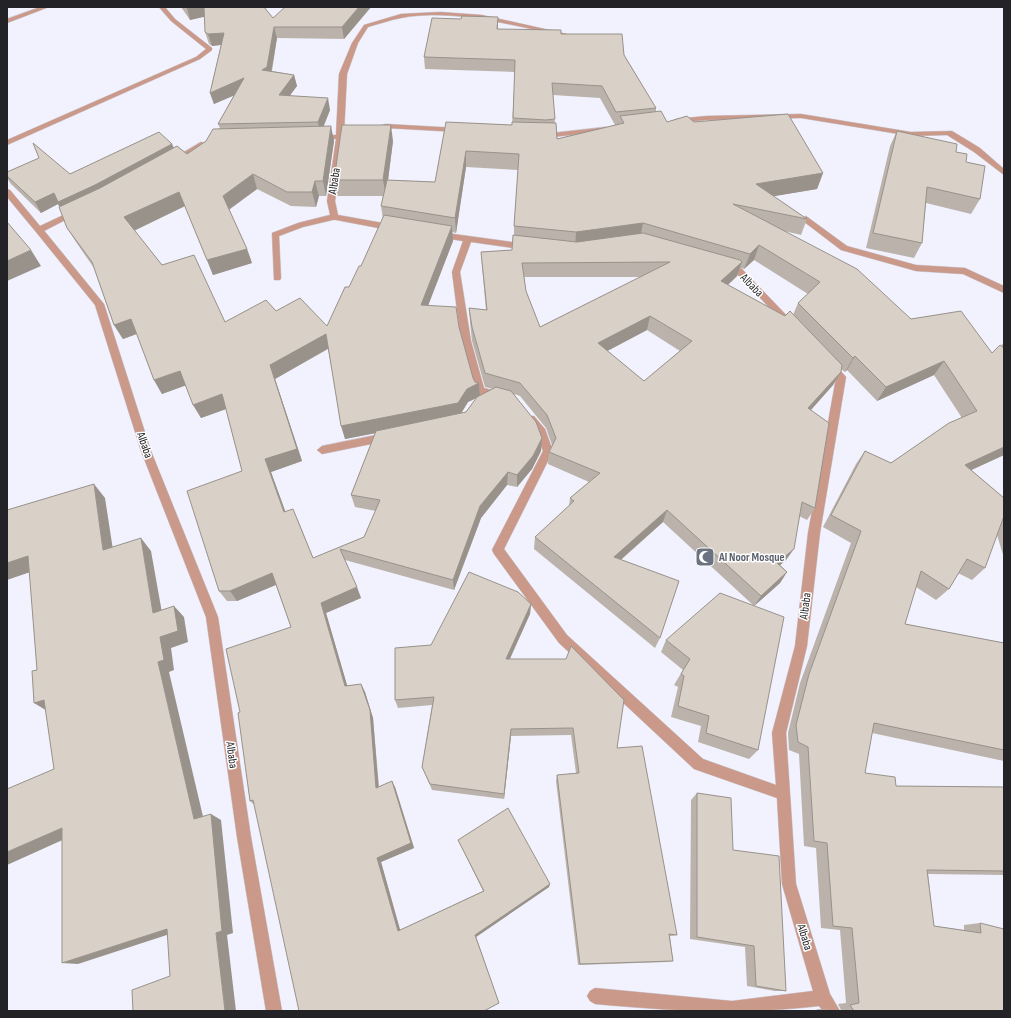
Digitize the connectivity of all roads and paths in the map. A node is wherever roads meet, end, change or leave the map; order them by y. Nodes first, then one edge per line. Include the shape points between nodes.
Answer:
1 (46, 7) edge
2 (162, 7) edge
3 (7, 21) edge
4 (564, 34) edge
5 (668, 122) edge
6 (614, 128) edge
7 (371, 130) edge
8 (466, 131) edge
9 (356, 133) edge
10 (537, 135) edge
11 (310, 137) edge
12 (340, 137) junction
13 (212, 140) edge
14 (7, 143) edge
15 (165, 166) edge
16 (1004, 173) edge
17 (7, 192) edge
18 (85, 208) edge
19 (334, 217) junction
20 (806, 219) edge
21 (39, 230) junction
22 (403, 230) edge
23 (425, 233) edge
24 (468, 240) junction
25 (535, 248) edge
26 (716, 264) edge
27 (277, 278) dead end
28 (1004, 290) edge
29 (798, 332) edge
30 (819, 354) edge
31 (495, 395) junction
32 (508, 398) edge
33 (479, 404) edge
34 (524, 411) edge
35 (396, 435) edge
36 (322, 450) dead end
37 (783, 794) junction
38 (595, 996) dead end
39 (823, 998) junction
40 (274, 1011) edge
41 (832, 1011) edge

1 - 3 street
2 - 14 street via 173,20 210,49 198,58
4 - 12 street, Albaba via 482,17 440,14 402,16 366,26 342,74
5 - 16 street via 706,118 801,116 911,134 949,133 977,150
6 - 10 street
7 - 8 street via 386,126
9 - 12 street
11 - 12 street
12 - 19 street, Albaba via 331,201
13 - 15 street
17 - 21 street, Albaba
18 - 21 street
19 - 22 street
19 - 27 street via 300,225 275,235
20 - 28 street via 844,248 916,268 965,271
21 - 40 street, Albaba via 98,304 146,451 212,617 244,837
23 - 24 street
24 - 25 street
24 - 31 street via 456,272 466,341 480,391
26 - 29 street, Albaba via 739,271
30 - 37 street, Albaba via 841,377 814,533 801,646 779,734
31 - 32 street
31 - 33 street
34 - 37 street via 541,432 548,451 498,550 563,639 699,764
35 - 36 street
37 - 39 street, Albaba via 789,884
38 - 39 street via 732,1009
39 - 41 street, Albaba

